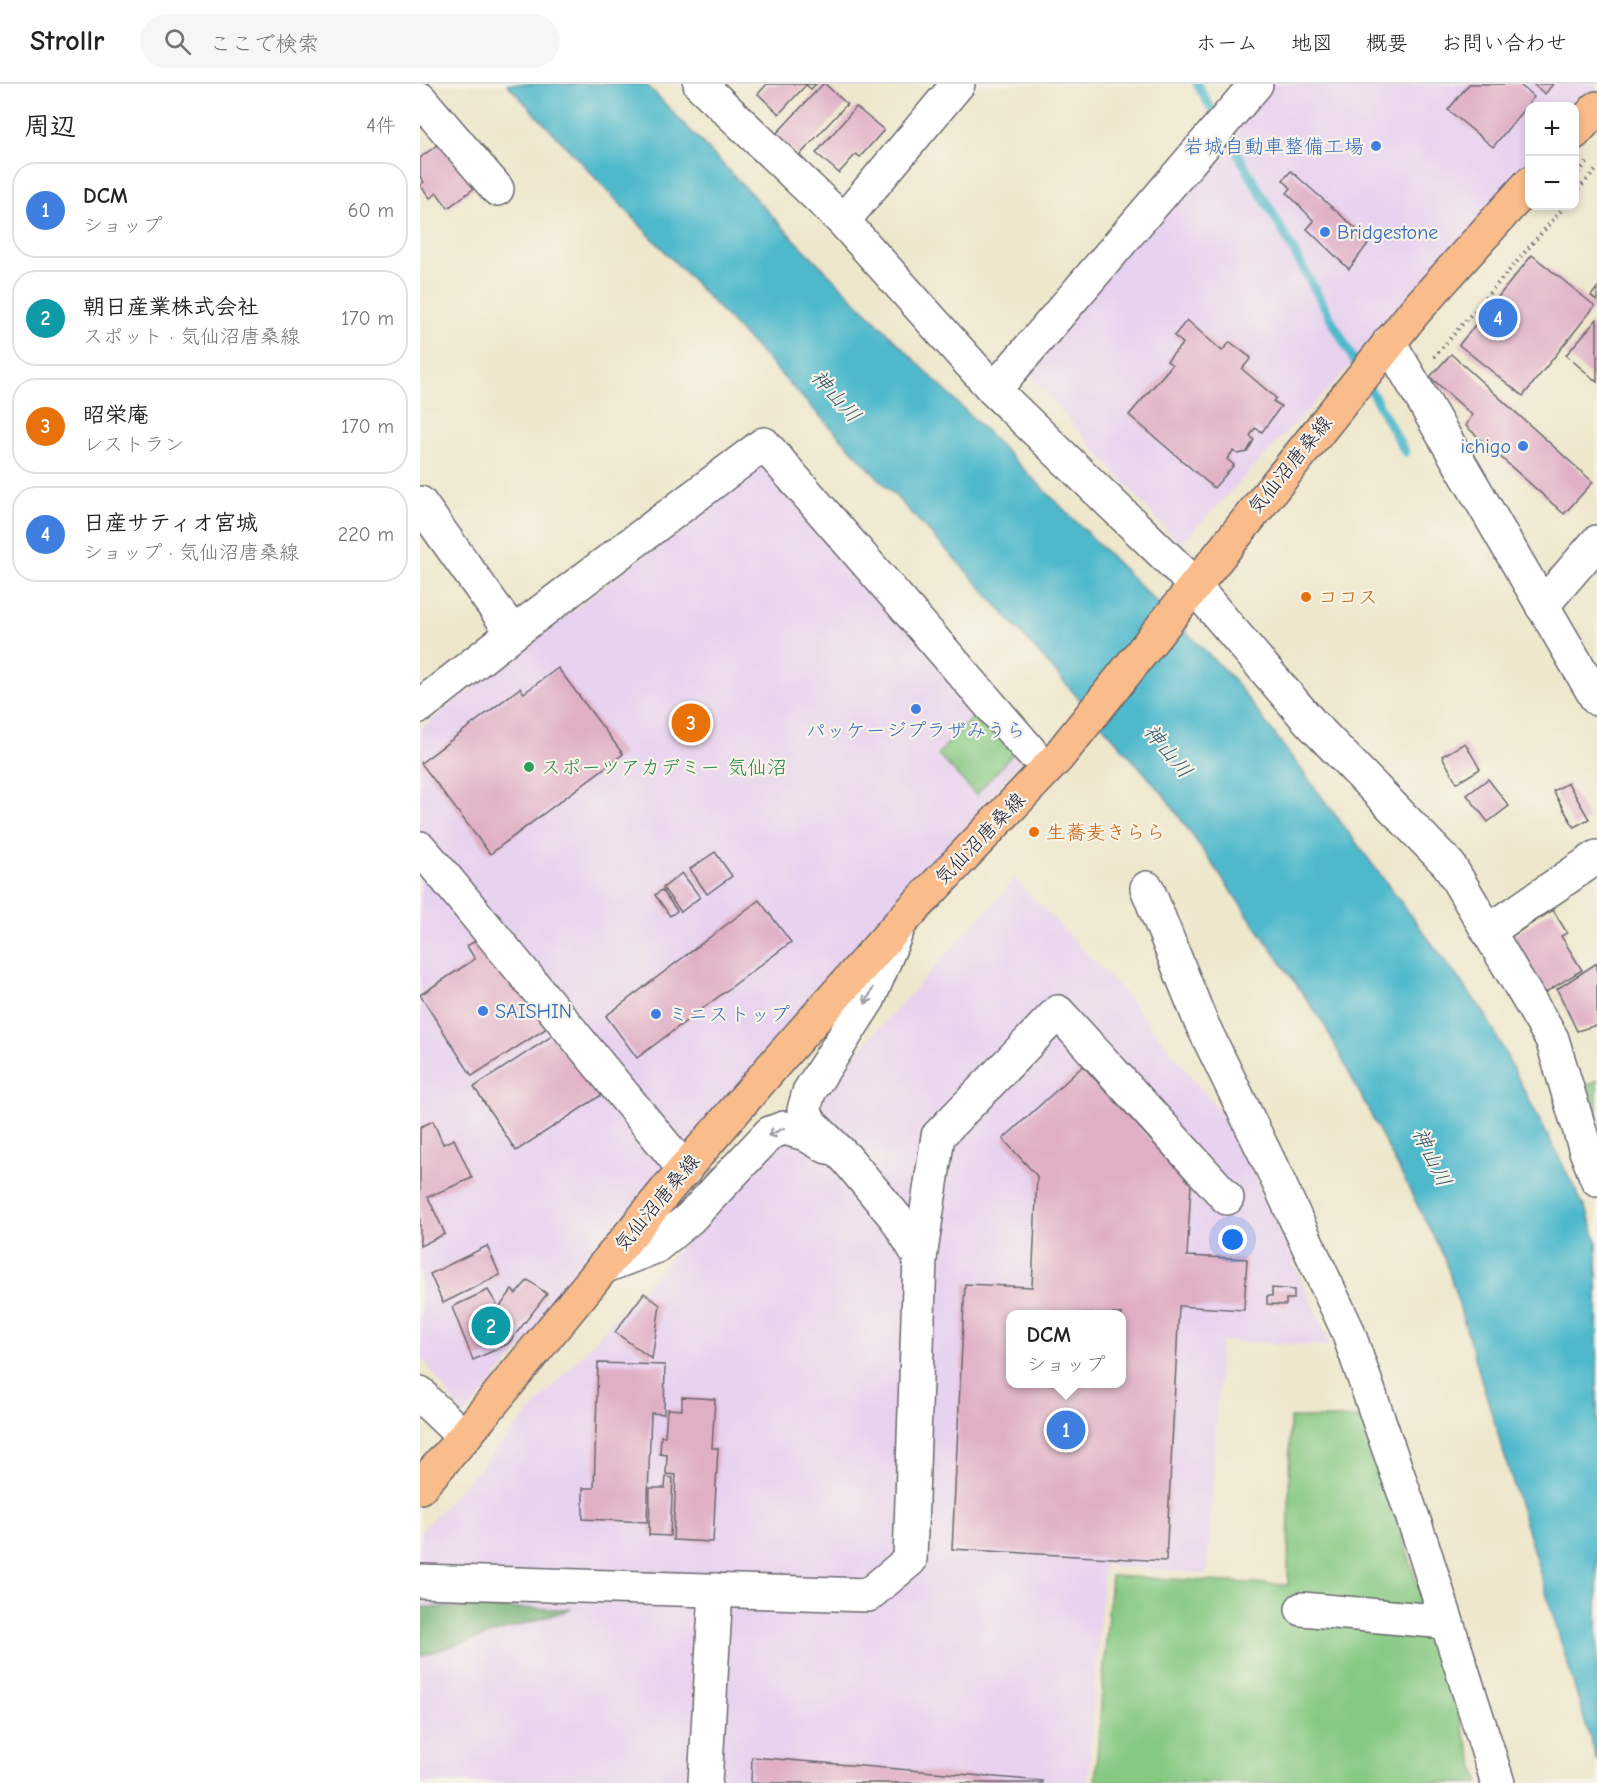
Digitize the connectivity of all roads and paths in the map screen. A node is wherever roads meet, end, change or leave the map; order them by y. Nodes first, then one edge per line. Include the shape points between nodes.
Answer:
1 (700, 84) edge
2 (958, 84) edge
3 (1256, 84) edge
4 (420, 99) edge
5 (1597, 108) edge
6 (1579, 128) edge
7 (1597, 169) edge
8 (497, 189) dead end
9 (1525, 189) edge
10 (1579, 189) edge
11 (1562, 210) edge
12 (843, 221) junction
13 (1389, 342) junction
14 (1412, 382) junction
15 (994, 390) junction
16 (420, 503) edge
17 (1597, 542) edge
18 (1186, 595) junction
19 (1542, 606) junction
20 (513, 633) junction
21 (1597, 699) edge
22 (420, 706) edge
23 (1044, 754) junction
24 (420, 848) edge
25 (1597, 857) edge
26 (1147, 888) dead end
27 (900, 923) junction
28 (1489, 931) junction
29 (846, 1158) junction
30 (685, 1170) junction
31 (1597, 1179) edge
32 (1227, 1198) dead end
33 (920, 1258) junction
34 (603, 1267) junction
35 (420, 1393) edge
36 (464, 1437) junction
37 (420, 1487) edge
38 (420, 1581) edge
39 (716, 1590) junction
40 (1302, 1610) dead end
41 (1446, 1622) junction
42 (705, 1783) edge
43 (1498, 1783) edge

1 - 12 street
2 - 12 street
3 - 15 street
4 - 8 street
5 - 6 main road
7 - 10 path
9 - 13 main road, 気仙沼唐桑線
11 - 14 path
12 - 15 street
13 - 14 street
13 - 18 main road, 気仙沼唐桑線
14 - 19 street
15 - 18 street
16 - 20 street
17 - 19 street
18 - 23 main road, 気仙沼唐桑線
18 - 28 street via 1449,865
19 - 21 street
20 - 22 street
20 - 23 street via 764,444
23 - 27 main road, 気仙沼唐桑線
24 - 30 street
25 - 28 street
26 - 41 street via 1200,1020 1347,1329
27 -> 29 street via 869,998 809,1092 804,1110 811,1124
27 - 30 main road, 気仙沼唐桑線
28 - 31 street via 1552,1040
29 - 33 street via 896,1218
29 -> 34 street via 805,1134 784,1128 770,1133 690,1218 655,1247
30 - 34 main road, 気仙沼唐桑線
32 - 33 street via 1058,1012 938,1136
33 - 39 street via 910,1560 868,1595
34 - 36 main road, 気仙沼唐桑線
35 - 36 street
36 - 37 main road, 気仙沼唐桑線
38 - 39 street
39 - 42 street
40 - 41 street
41 - 43 street

